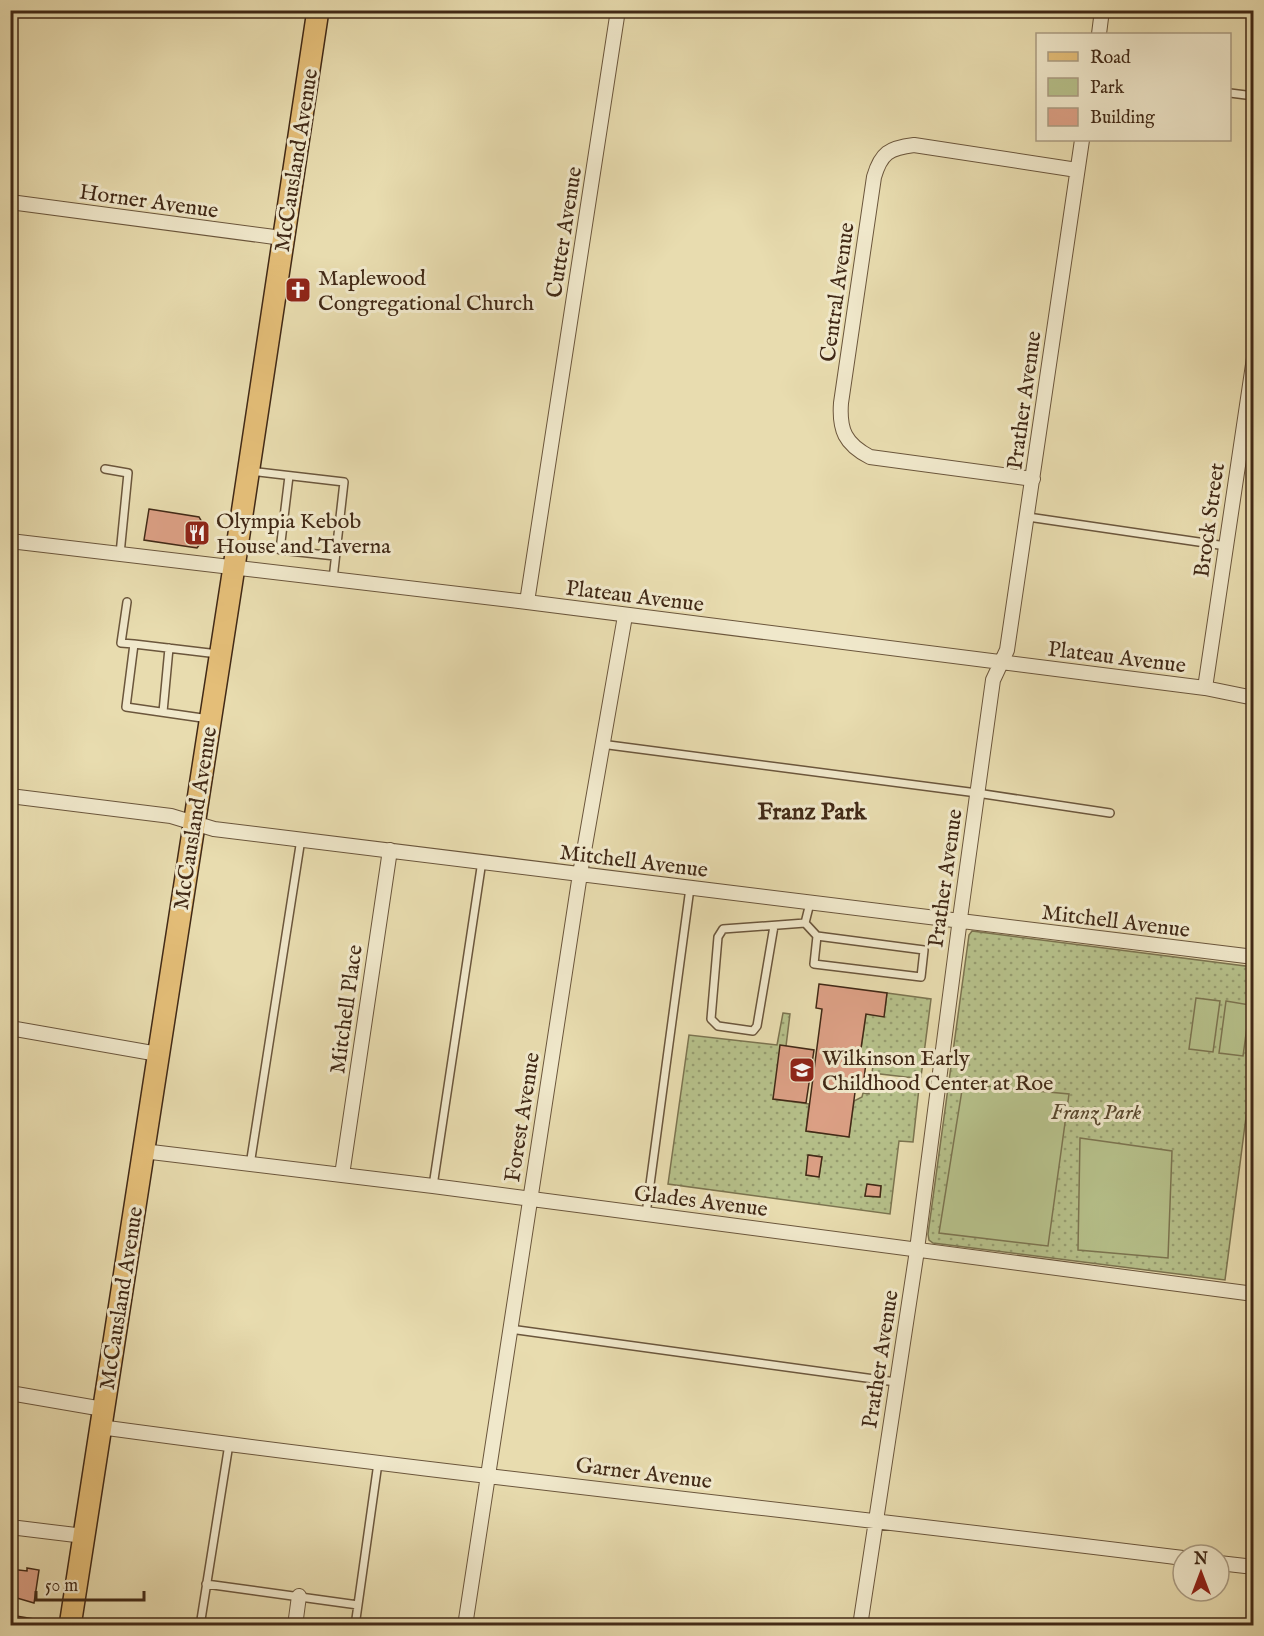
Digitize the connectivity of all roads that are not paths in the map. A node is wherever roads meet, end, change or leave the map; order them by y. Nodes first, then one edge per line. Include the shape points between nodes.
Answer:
1 (318, 10) edge
2 (618, 10) edge
3 (1102, 10) edge
4 (1099, 33) edge
5 (1231, 93) edge
6 (1254, 96) edge
7 (1082, 141) edge
8 (1077, 170) junction
9 (10, 202) edge
10 (282, 238) junction
11 (1254, 358) edge
12 (105, 470) dead end
13 (248, 471) junction
14 (288, 476) junction
15 (1033, 479) junction
16 (1028, 517) junction
17 (10, 541) edge
18 (1226, 546) junction
19 (120, 554) junction
20 (335, 556) junction
21 (234, 567) junction
22 (333, 579) junction
23 (127, 602) dead end
24 (527, 602) junction
25 (625, 615) junction
26 (134, 644) junction
27 (169, 648) junction
28 (220, 654) junction
29 (1001, 663) junction
30 (1205, 688) junction
31 (1254, 698) edge
32 (163, 712) junction
33 (210, 719) junction
34 (601, 744) junction
35 (976, 793) junction
36 (10, 796) edge
37 (1110, 813) dead end
38 (193, 822) junction
39 (301, 838) junction
40 (390, 850) junction
41 (482, 861) junction
42 (580, 875) junction
43 (690, 888) junction
44 (810, 903) junction
45 (959, 922) junction
46 (805, 923) junction
47 (774, 926) junction
48 (817, 936) junction
49 (1254, 957) edge
50 (10, 1028) edge
51 (158, 1054) junction
52 (1254, 1117) edge
53 (1254, 1138) edge
54 (142, 1151) junction
55 (250, 1165) junction
56 (342, 1175) junction
57 (433, 1186) junction
58 (530, 1199) junction
59 (646, 1214) junction
60 (917, 1249) junction
61 (1254, 1294) edge
62 (510, 1329) junction
63 (896, 1382) junction
64 (10, 1394) edge
65 (101, 1418) junction
66 (229, 1444) junction
67 (378, 1463) junction
68 (488, 1475) junction
69 (875, 1520) junction
70 (10, 1527) edge
71 (84, 1536) junction
72 (1171, 1557) edge
73 (1231, 1564) edge
74 (1254, 1567) edge
75 (206, 1584) junction
76 (298, 1596) junction
77 (358, 1605) junction
78 (1254, 1612) edge
79 (70, 1626) edge
80 (200, 1626) edge
81 (295, 1626) edge
82 (355, 1626) edge
83 (465, 1626) edge
84 (860, 1626) edge
85 (1250, 1626) edge

1 - 10 main road, McCausland Avenue
2 - 24 street, Cutter Avenue
3 - 4 street
5 - 6 lane
7 - 8 street, Prather Avenue
8 - 15 street, Prather Avenue
8 - 15 street, Central Avenue via 914,145 885,154 874,177 841,403 842,428 848,441 870,457
9 - 10 street, Horner Avenue
10 - 13 main road, McCausland Avenue
11 - 18 street, Brock Street
12 - 19 lane via 128,473
13 - 14 lane
13 - 21 main road, McCausland Avenue
14 - 20 lane via 280,550
14 - 20 lane via 344,482
15 - 16 street, Prather Avenue
16 - 18 lane
16 - 29 street, Prather Avenue via 1007,650
17 - 19 street, Plateau Avenue
18 - 30 street, Brock Street
19 - 21 street, Plateau Avenue
20 - 22 lane
21 - 22 street, Plateau Avenue
21 - 28 main road, McCausland Avenue
22 - 24 street, Plateau Avenue
23 - 26 lane via 121,642
24 - 25 street, Plateau Avenue
25 - 29 street, Plateau Avenue
25 - 34 street, Forest Avenue
26 - 27 lane
26 - 32 lane via 126,707
27 - 28 lane
27 - 32 lane
28 - 33 main road, McCausland Avenue
29 - 30 street, Plateau Avenue
29 - 35 street, Prather Avenue via 993,680
30 - 31 street, Plateau Avenue
32 - 33 lane
33 - 38 main road, McCausland Avenue
34 - 35 lane
34 - 42 street, Forest Avenue
35 - 37 lane
35 - 45 street, Prather Avenue
36 - 38 street, Mitchell Avenue
38 - 39 street, Mitchell Avenue via 214,829
38 - 51 main road, McCausland Avenue
39 - 40 street, Mitchell Avenue
39 - 55 lane
40 - 41 street, Mitchell Avenue
40 - 56 street, Mitchell Place
41 - 42 street, Mitchell Avenue
41 - 57 lane
42 - 43 street, Mitchell Avenue
42 - 58 street, Forest Avenue
43 - 44 street, Mitchell Avenue
43 - 59 lane
44 - 45 street, Mitchell Avenue
44 - 46 lane
45 - 49 street, Mitchell Avenue
45 - 60 street, Prather Avenue
46 - 47 lane
46 - 48 lane
47 - 47 lane via 723,929 718,937 711,1019 718,1026 753,1031 757,1026
48 - 48 lane via 924,950 921,977 814,964
50 - 51 street
51 - 54 main road, McCausland Avenue
52 - 53 lane
54 - 55 street, Glades Avenue
54 - 65 main road, McCausland Avenue
55 - 56 street, Glades Avenue
56 - 57 street, Glades Avenue
57 - 58 street, Glades Avenue
58 - 59 street, Glades Avenue
58 - 62 street, Forest Avenue
59 - 60 street, Glades Avenue
60 - 61 street, Glades Avenue
60 - 63 street, Prather Avenue
62 - 63 lane
62 - 68 street, Forest Avenue
63 - 69 street, Prather Avenue
64 - 65 street, Garner Avenue
65 - 66 street, Garner Avenue
65 - 71 main road, McCausland Avenue
66 - 67 street, Garner Avenue
66 - 75 lane
67 - 68 street, Garner Avenue
67 - 77 lane
68 - 69 street, Garner Avenue
68 - 83 street, Forest Avenue
69 - 72 street, Garner Avenue
69 - 84 street, Prather Avenue
70 - 71 street
71 - 79 main road, McCausland Avenue
73 - 74 street
75 - 76 lane
75 - 80 lane
76 - 77 lane
76 - 81 street
77 - 82 lane
78 - 85 lane

